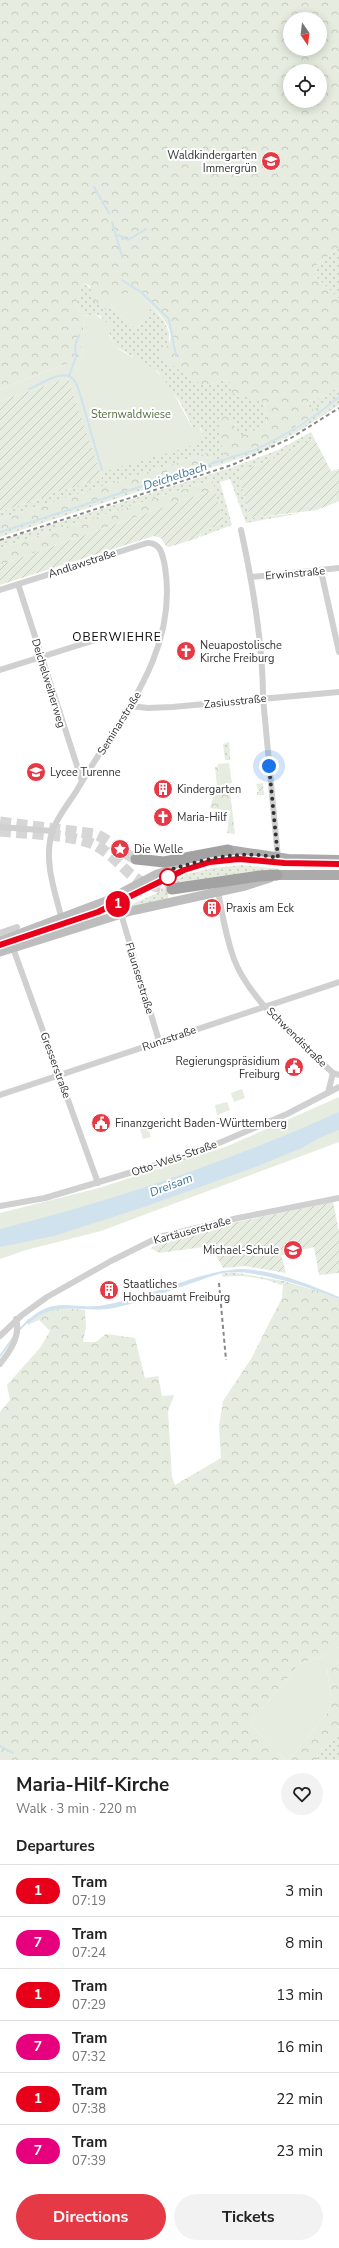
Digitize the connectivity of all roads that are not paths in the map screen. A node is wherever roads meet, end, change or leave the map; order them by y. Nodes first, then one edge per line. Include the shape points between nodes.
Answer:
1 (241, 530) dead end
2 (162, 551) joint
3 (339, 568) edge
4 (321, 571) junction
5 (251, 577) junction
6 (18, 584) junction
7 (0, 590) edge
8 (95, 640) dead end
9 (339, 652) edge
10 (43, 657) junction
11 (0, 670) edge
12 (339, 692) edge
13 (263, 698) junction
14 (130, 706) junction
15 (82, 781) junction
16 (0, 827) edge
17 (52, 831) junction
18 (228, 850) joint
19 (260, 854) junction
20 (278, 858) junction
21 (136, 859) tunnel mouth
22 (339, 860) edge
23 (277, 875) junction
24 (339, 875) edge
25 (172, 889) tunnel mouth
26 (218, 891) junction
27 (121, 914) junction
28 (62, 918) junction
29 (17, 927) dead end
30 (63, 932) junction
31 (0, 933) edge
32 (13, 948) junction
33 (0, 952) edge
34 (339, 982) edge
35 (265, 1006) junction
36 (159, 1041) junction
37 (59, 1074) junction
38 (336, 1074) edge
39 (339, 1087) edge
40 (328, 1093) junction
41 (0, 1095) edge
42 (98, 1183) junction
43 (339, 1198) edge
44 (0, 1206) edge
45 (16, 1319) junction
46 (0, 1336) edge
47 (0, 1364) edge

1 - 5 street
2 - 6 street, Andlawstraße via 155,544 148,543
2 - 14 street, Seminarstraße via 167,577 165,614 159,643 145,681
3 - 4 street, Erwinstraße
4 - 5 street, Erwinstraße
4 - 9 street
5 - 13 street
6 - 7 street, Andlawstraße
6 - 10 street, Deichelweiherweg
8 - 10 street
10 - 11 street
10 - 15 street, Deichelweiherweg via 57,710
12 - 13 street, Zasiusstraße
13 - 14 street, Zasiusstraße via 172,707
13 - 20 street
14 - 15 street, Seminarstraße
15 - 17 street, Seminarstraße
16 - 17 street
17 - 28 street, Seminarstraße via 50,873
18 - 19 main road
18 - 21 highway via 164,862
19 - 20 main road
19 - 28 main road via 214,857 157,874 106,902
20 - 22 main road
23 - 24 main road
23 - 25 highway
23 - 26 main road via 245,886
26 - 27 main road
26 - 35 street, Schwendistraße via 233,958
27 - 30 main road
27 - 36 street, Flaunserstraße
28 - 30 street, Seminarstraße
28 - 31 main road
29 - 31 street
30 - 32 main road
32 - 33 main road
32 - 37 street, Gresserstraße
34 - 35 street, Runzstraße
35 - 36 street, Runzstraße
35 - 38 street, Schwendistraße via 273,1017
36 - 37 street, Runzstraße
37 - 41 street, Runzstraße
37 - 42 street, Gresserstraße
38 - 40 street, Schwendistraße
39 - 40 street, Otto-Wels-Straße
40 - 42 street, Otto-Wels-Straße via 200,1151
42 - 44 street, Otto-Wels-Straße via 45,1198
43 - 45 street, Kartäuserstraße via 159,1237 62,1288
45 - 46 street, Kartäuserstraße
45 - 47 street via 18,1326 14,1345

